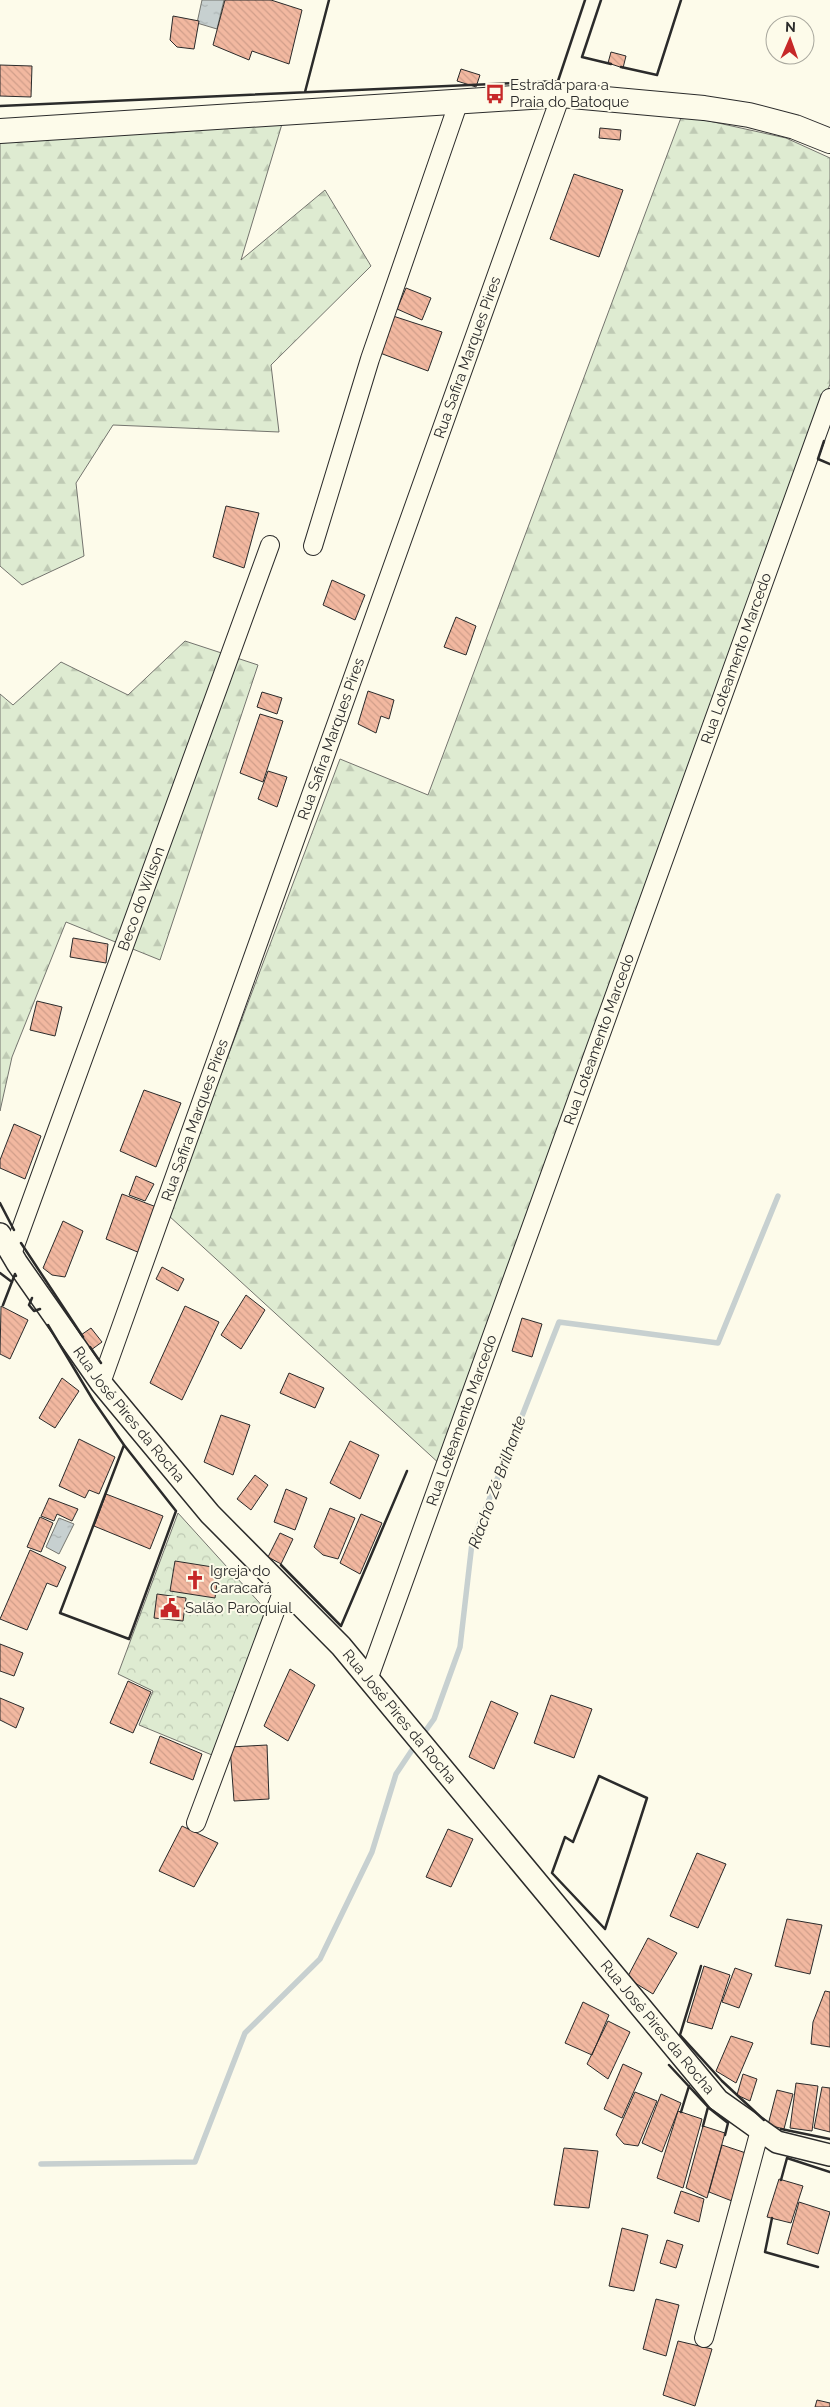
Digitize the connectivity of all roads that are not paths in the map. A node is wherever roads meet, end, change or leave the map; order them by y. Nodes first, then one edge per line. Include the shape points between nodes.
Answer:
1 (561, 95) junction
2 (459, 102) junction
3 (0, 131) edge
4 (830, 141) edge
5 (830, 398) edge
6 (270, 545) dead end
7 (313, 546) dead end
8 (0, 1234) edge
9 (12, 1254) junction
10 (101, 1383) junction
11 (284, 1590) junction
12 (368, 1680) junction
13 (196, 1823) dead end
14 (760, 2130) junction
15 (830, 2155) edge
16 (704, 2338) dead end

1 - 2 main road
1 - 4 main road via 689,106 749,115 795,127
1 - 10 street, Rua Safira Marques Pires
2 - 3 main road
2 - 7 street via 370,359
5 - 12 street, Rua Loteamento Marcedo
6 - 9 street, Beco do Wilson
8 - 9 street, Rua José Pires da Rocha
9 - 10 street, Rua José Pires da Rocha
10 - 11 street, Rua José Pires da Rocha via 210,1514
11 - 12 street, Rua José Pires da Rocha via 341,1646
11 - 13 street
12 - 14 street, Rua José Pires da Rocha via 718,2100
14 - 15 street, Rua José Pires da Rocha via 777,2142
14 - 16 street

